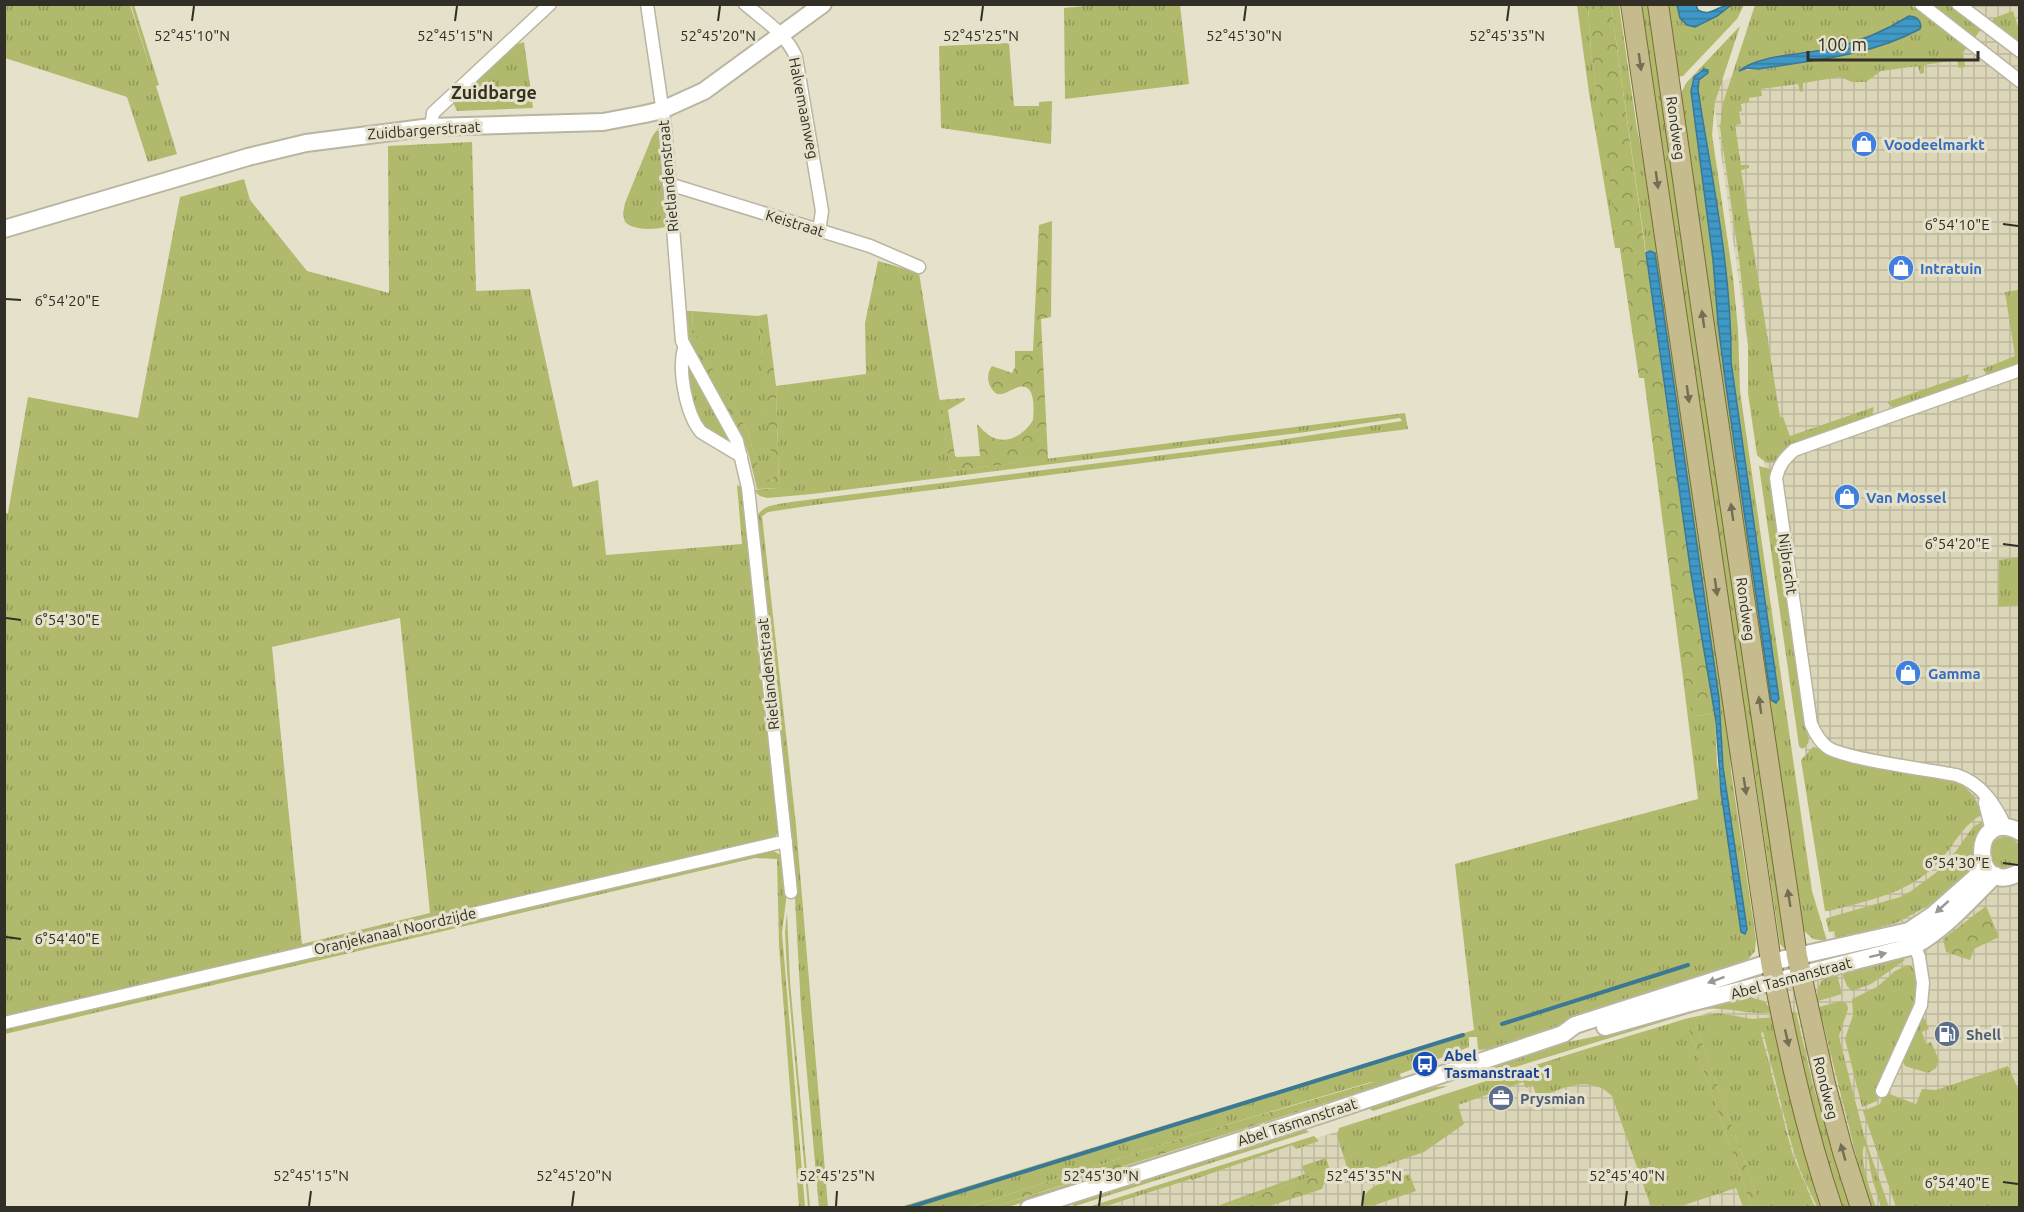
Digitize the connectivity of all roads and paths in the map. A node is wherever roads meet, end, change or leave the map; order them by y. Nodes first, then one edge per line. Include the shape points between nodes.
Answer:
1 (550, 4) edge
2 (647, 4) edge
3 (745, 4) edge
4 (823, 4) edge
5 (1631, 4) edge
6 (1658, 4) edge
7 (1921, 4) edge
8 (1958, 4) edge
9 (782, 35) junction
10 (2019, 51) edge
11 (2019, 81) edge
12 (662, 110) junction
13 (431, 127) junction
14 (669, 184) junction
15 (4, 228) edge
16 (819, 231) junction
17 (919, 267) dead end
18 (684, 348) junction
19 (2019, 370) edge
20 (741, 456) junction
21 (2006, 830) edge
22 (786, 841) junction
23 (1990, 871) junction
24 (2019, 872) edge
25 (791, 892) dead end
26 (1911, 938) junction
27 (1799, 965) junction
28 (1773, 971) junction
29 (4, 1023) edge
30 (1882, 1091) dead end
31 (1029, 1208) edge
32 (1832, 1208) edge
33 (1861, 1208) edge

1 - 13 street via 433,112
2 - 12 street, Rietlandenstraat
3 - 9 street, Halvemaanweg
4 - 9 street, Zuidbargerstraat
5 -> 28 main road, Rondweg
27 -> 6 main road, Rondweg
7 - 11 street
8 - 10 street
9 - 12 street, Zuidbargerstraat via 704,91
9 - 16 street, Halvemaanweg via 796,57 822,211
12 - 13 street, Zuidbargerstraat via 603,122
12 - 14 street, Rietlandenstraat
13 - 15 street, Zuidbargerstraat via 294,146
14 - 16 street, Keistraat
14 - 18 street, Rietlandenstraat
16 - 17 street, Keistraat via 870,246
18 - 20 street, Rietlandenstraat via 727,422
18 - 20 street, Rietlandenstraat via 683,381 696,427
19 - 21 street, Nijbracht via 1794,450 1783,460 1776,478 1811,724 1817,736 1828,748 1847,755 1969,779 1992,800
20 - 22 street, Rietlandenstraat via 748,488
21 - 23 street via 1982,843 1981,858
22 - 25 street, Rietlandenstraat
22 - 29 street, Oranjekanaal Noordzijde
23 - 24 street via 2010,876
23 - 26 street, Abel Tasmanstraat via 1933,915
26 - 27 street, Abel Tasmanstraat
26 - 30 street via 1923,983 1921,1005
27 - 28 street, Abel Tasmanstraat
33 -> 27 main road, Rondweg via 1825,1084
28 - 31 street, Abel Tasmanstraat via 1578,1034 1563,1034
28 -> 32 main road, Rondweg via 1803,1108

